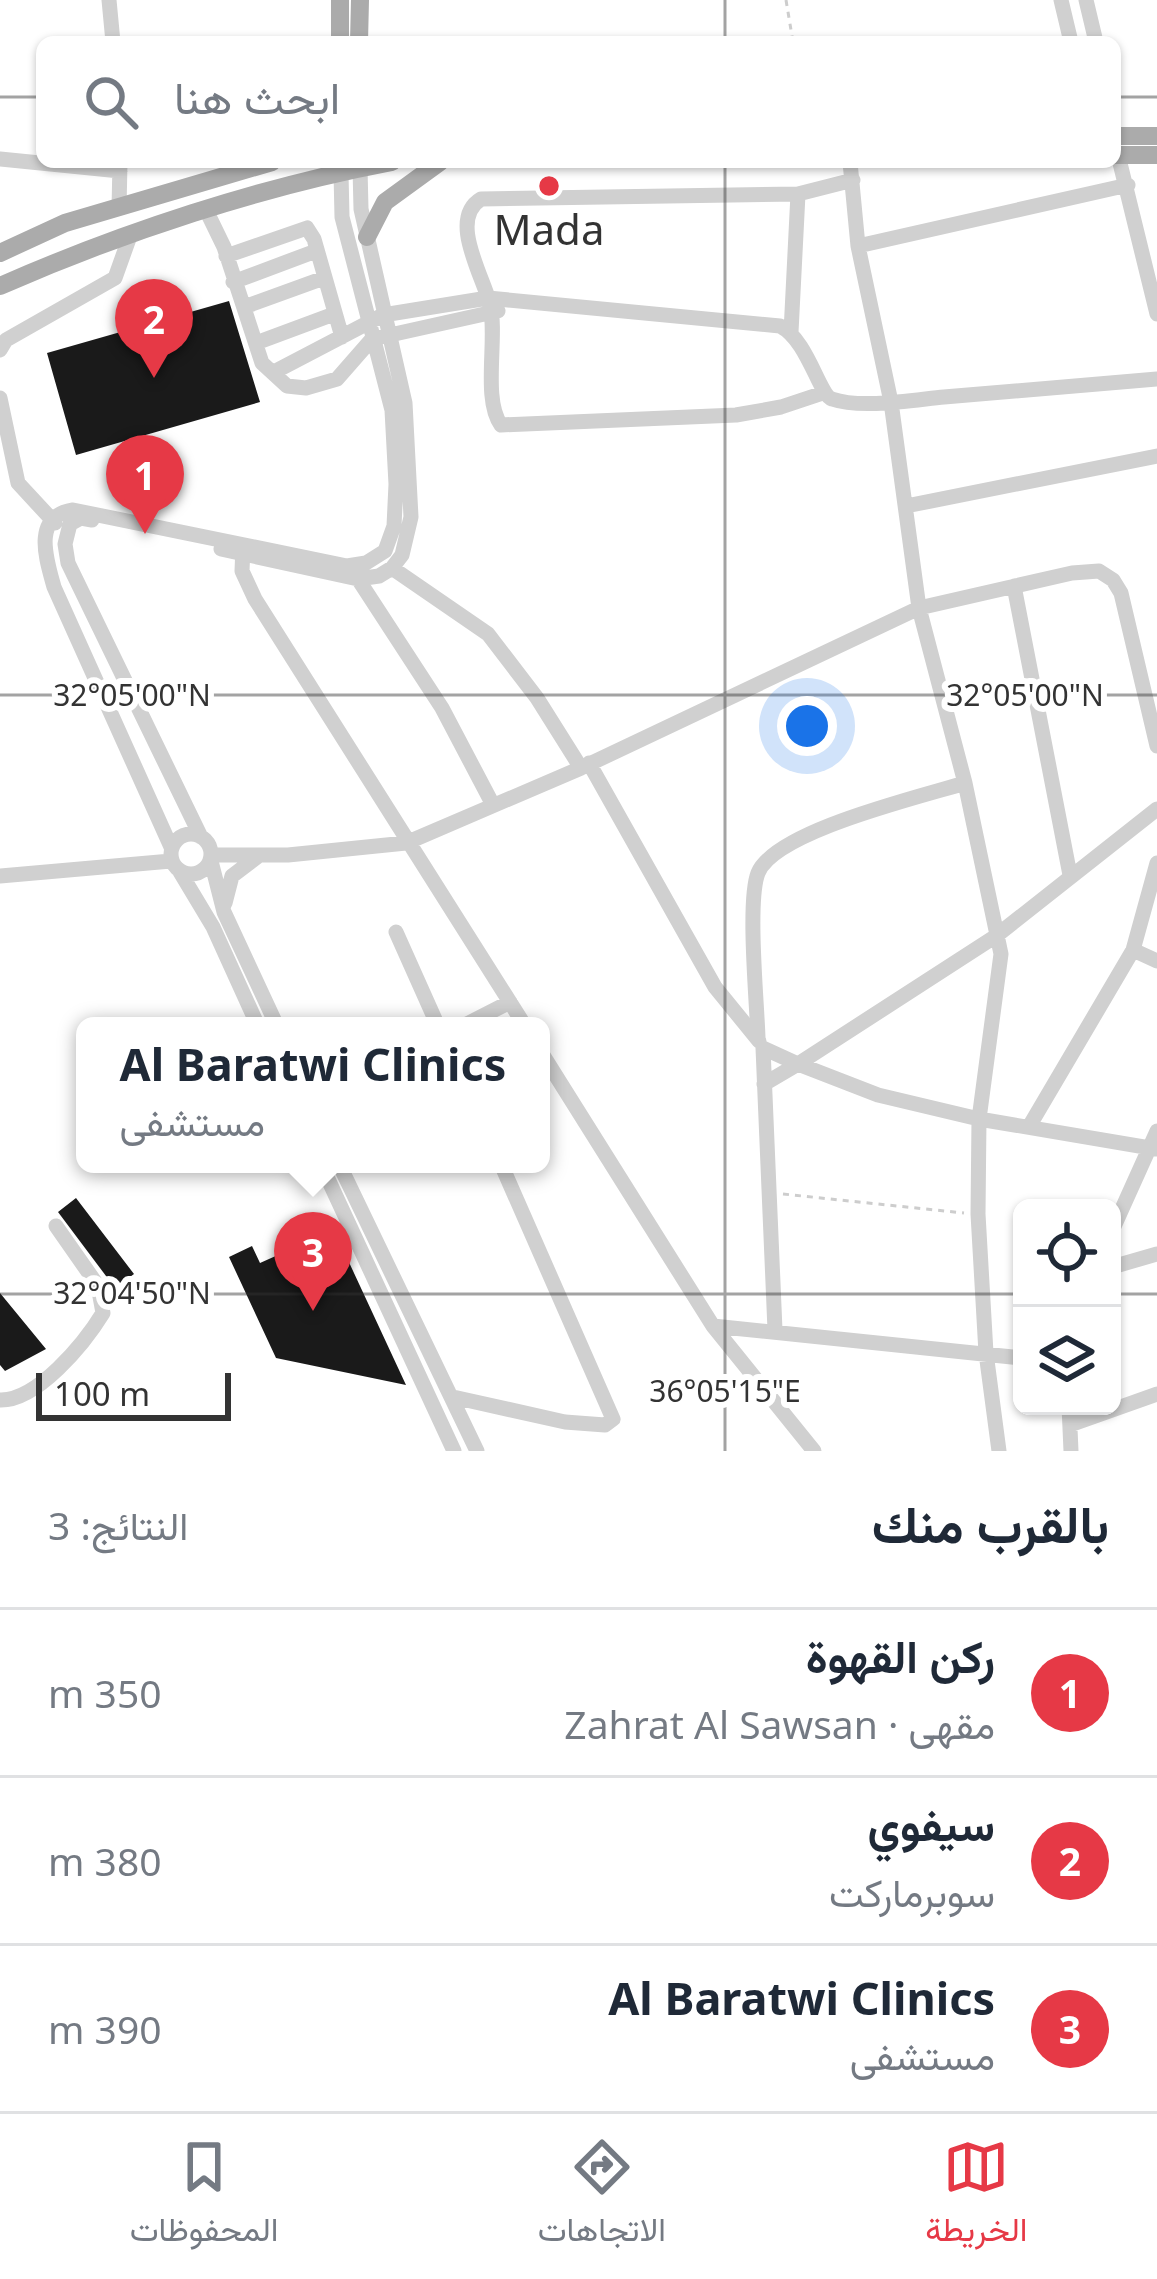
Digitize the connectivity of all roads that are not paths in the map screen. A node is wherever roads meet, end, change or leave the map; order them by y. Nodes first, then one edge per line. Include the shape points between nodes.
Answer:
1 (109, 0) edge
2 (340, 0) edge
3 (360, 0) edge
4 (1061, 0) edge
5 (1086, 0) edge
6 (112, 36) edge
7 (340, 36) edge
8 (358, 36) edge
9 (1070, 36) edge
10 (1095, 36) edge
11 (1157, 136) edge
12 (1121, 140) edge
13 (1121, 143) edge
14 (1157, 155) edge
15 (0, 159) edge
16 (1121, 159) edge
17 (36, 161) edge
18 (120, 168) edge
19 (251, 168) edge
20 (344, 168) edge
21 (350, 168) edge
22 (351, 168) edge
23 (432, 168) edge
24 (851, 168) edge
25 (853, 180) junction
26 (1128, 185) junction
27 (798, 194) junction
28 (119, 208) junction
29 (207, 212) junction
30 (130, 236) junction
31 (367, 238) junction
32 (858, 246) junction
33 (316, 251) junction
34 (0, 253) edge
35 (226, 256) junction
36 (324, 278) junction
37 (233, 282) junction
38 (0, 286) edge
39 (490, 305) junction
40 (244, 307) junction
41 (334, 314) junction
42 (1157, 314) edge
43 (374, 325) junction
44 (791, 332) junction
45 (390, 336) junction
46 (342, 337) junction
47 (256, 343) junction
48 (0, 350) edge
49 (274, 372) junction
50 (1157, 379) edge
51 (823, 393) junction
52 (0, 398) edge
53 (891, 402) junction
54 (1157, 456) edge
55 (906, 506) junction
56 (51, 520) junction
57 (67, 532) junction
58 (242, 549) junction
59 (392, 568) junction
60 (358, 580) junction
61 (1014, 586) junction
62 (919, 608) junction
63 (1157, 746) edge
64 (585, 765) junction
65 (965, 783) junction
66 (492, 803) junction
67 (1157, 809) edge
68 (201, 837) junction
69 (406, 843) junction
70 (260, 854) junction
71 (211, 858) junction
72 (174, 860) junction
73 (1157, 863) edge
74 (1070, 875) junction
75 (0, 876) edge
76 (224, 912) junction
77 (396, 932) dead end
78 (996, 936) junction
79 (1133, 950) junction
80 (1157, 961) edge
81 (510, 1003) junction
82 (254, 1017) edge
83 (273, 1017) edge
84 (434, 1017) edge
85 (481, 1017) edge
86 (519, 1017) edge
87 (760, 1043) junction
88 (798, 1064) junction
89 (550, 1066) edge
90 (764, 1084) junction
91 (979, 1119) junction
92 (1030, 1125) junction
93 (1157, 1131) edge
94 (1153, 1149) edge
95 (325, 1173) edge
96 (343, 1173) edge
97 (505, 1173) edge
98 (1121, 1213) edge
99 (56, 1226) dead end
100 (1157, 1254) edge
101 (1121, 1264) edge
102 (713, 1326) junction
103 (775, 1330) junction
104 (986, 1353) junction
105 (1013, 1357) edge
106 (1157, 1394) edge
107 (453, 1397) junction
108 (0, 1400) edge
109 (1069, 1415) edge
110 (1070, 1425) junction
111 (454, 1451) edge
112 (478, 1451) edge
113 (814, 1451) edge
114 (999, 1451) edge
115 (1071, 1451) edge

1 - 6 street
2 - 7 main road
3 - 8 main road
4 - 9 street
5 - 10 street
11 - 12 main road
13 - 14 main road
15 - 17 street
16 - 26 street
18 - 28 street
19 - 28 main road
20 - 29 main road
21 - 43 street via 342,218
22 - 31 street
23 - 31 main road via 385,202
24 - 25 street
25 - 27 street
25 - 32 street
26 - 32 street
26 - 42 street
27 - 39 street via 481,200 466,219
27 - 44 street
28 - 34 main road
29 - 30 main road
29 - 35 street
30 - 38 main road
30 - 48 street via 115,278
31 - 43 street
32 - 53 street
33 - 35 street via 301,228
33 - 36 street
33 - 37 street
35 - 37 street
36 - 40 street
36 - 41 street
37 - 40 street
39 - 43 street
39 - 44 street via 770,324
39 - 45 street
39 - 51 street via 501,425 736,415
40 - 47 street
41 - 46 street
41 - 47 street
43 - 45 street
43 - 46 street
43 - 49 street via 337,379 297,389
43 - 58 street via 392,410 396,484 386,551 347,566
44 - 51 street
45 - 59 street via 405,403 411,501 409,536
46 - 49 street
47 - 49 street
50 - 53 street
51 - 53 street
52 - 56 street via 18,483
53 - 55 street
54 - 55 street
55 - 62 street
56 - 57 street
56 - 58 street via 93,512
56 - 72 street via 44,550 54,587
57 - 58 street via 81,518
57 - 68 street via 68,563 87,608
58 - 60 street
58 - 69 street via 255,599
59 - 60 street
59 - 64 street via 488,634
60 - 66 street via 442,708
61 - 62 street
61 - 63 street via 1099,571 1113,580
61 - 74 street
62 - 64 street
62 - 65 street
64 - 66 street
64 - 87 street via 715,986
65 - 78 street
65 - 87 street via 808,833 766,860 754,892
66 - 69 street
67 - 74 street
68 - 71 street
68 - 72 street via 181,836
69 - 70 street
69 - 81 street
70 - 71 street
70 - 76 street via 232,876
71 - 72 street via 194,875
71 - 76 street
72 - 75 street
72 - 82 street
73 - 79 street
74 - 78 street
76 - 83 street
77 - 84 street
78 - 88 street
78 - 91 street via 1000,970
79 - 80 street
79 - 92 street
81 - 85 street
81 - 86 street
87 - 88 street
87 - 90 street
88 - 90 street
88 - 91 street via 878,1095
89 - 102 street
90 - 103 street
91 - 92 street
91 - 104 street
92 - 94 street
93 - 94 street
94 - 98 street
95 - 111 street
96 - 107 street
97 - 107 street via 613,1418 605,1425 565,1422
99 - 108 street via 98,1286 103,1312 32,1392
100 - 101 street
102 - 103 street
102 - 113 street
103 - 104 street
104 - 105 street
104 - 114 street
106 - 110 street
107 - 112 street
109 - 110 street
110 - 115 street

